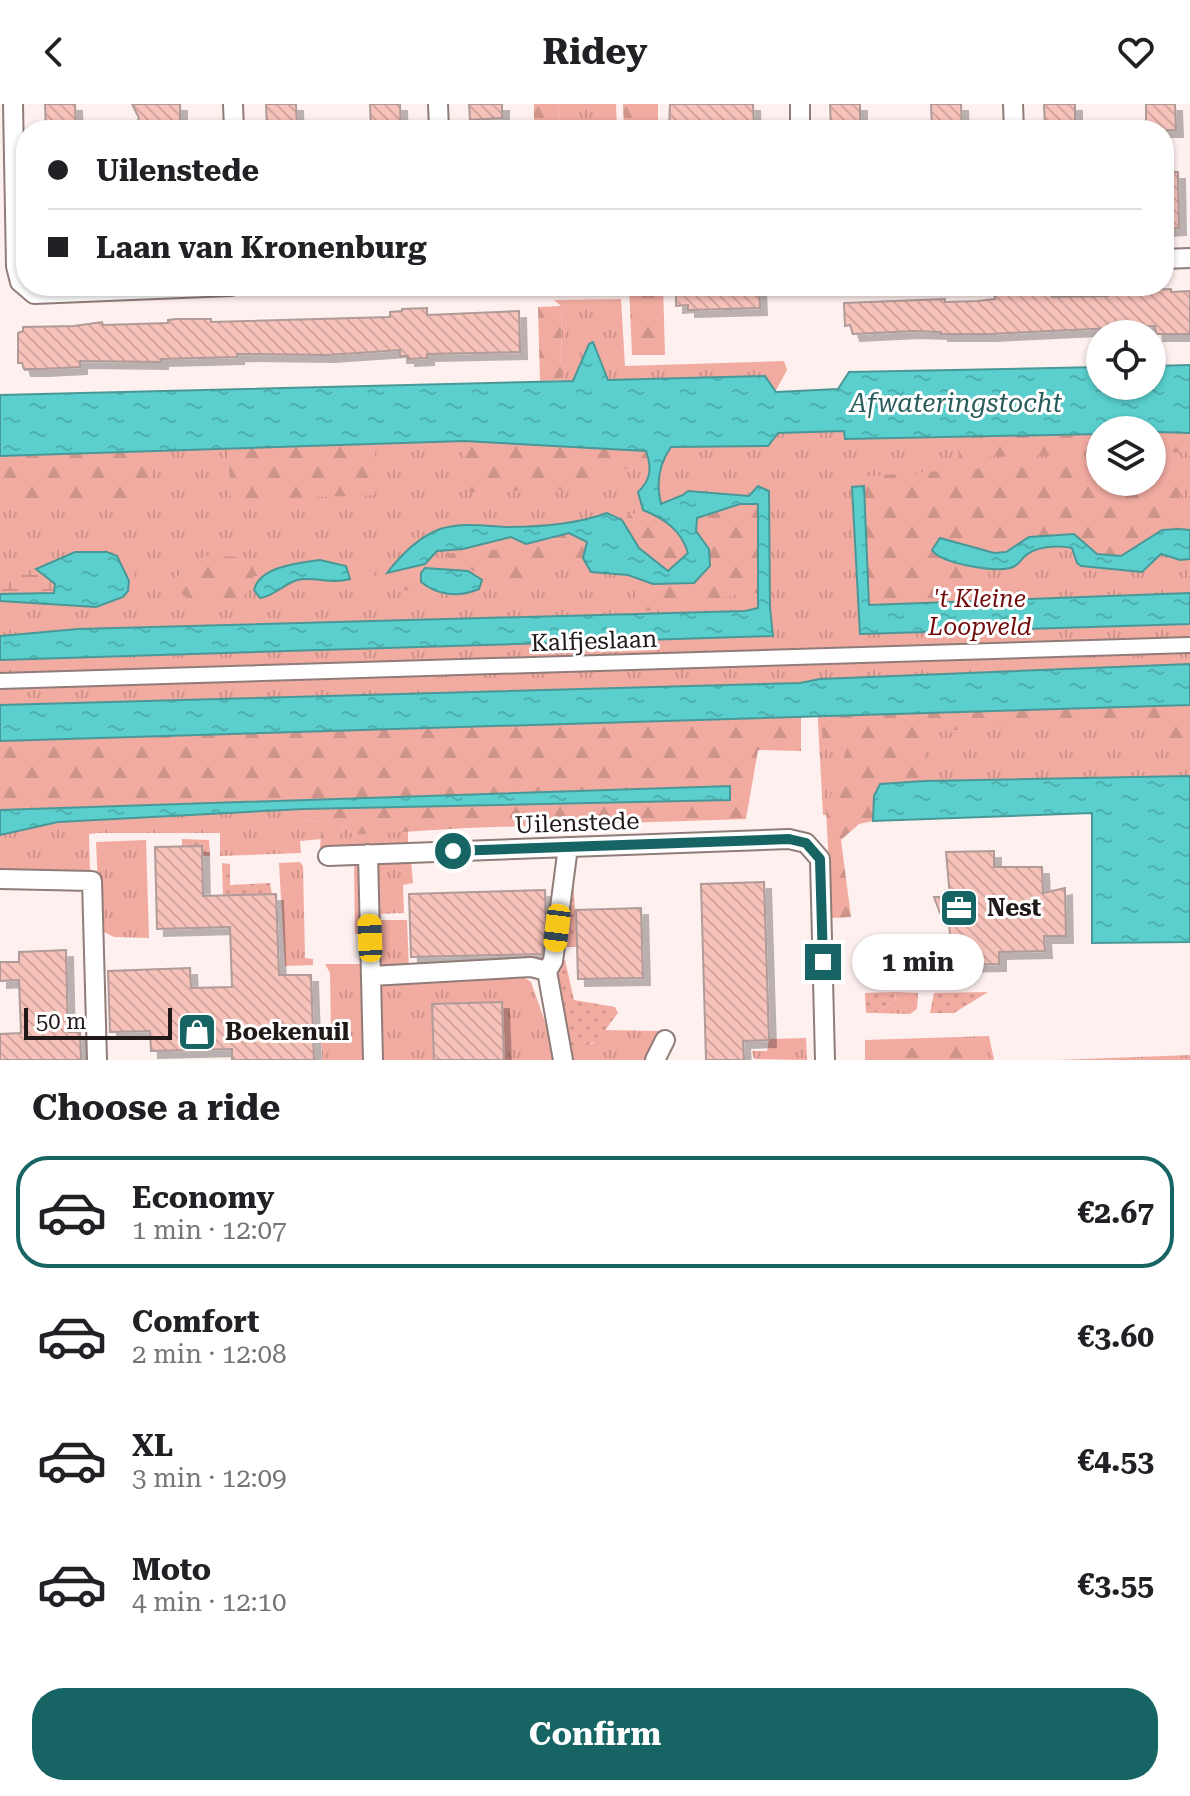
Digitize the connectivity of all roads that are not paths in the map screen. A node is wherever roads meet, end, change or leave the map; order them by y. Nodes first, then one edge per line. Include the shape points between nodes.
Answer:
1 (13, 104) edge
2 (16, 266) edge
3 (1190, 645) edge
4 (0, 681) edge
5 (568, 847) junction
6 (368, 854) junction
7 (328, 856) dead end
8 (0, 879) edge
9 (547, 971) junction
10 (371, 976) junction
11 (665, 1040) dead end
12 (97, 1060) edge
13 (373, 1060) edge
14 (563, 1060) edge
15 (655, 1060) edge
16 (825, 1060) edge

1 - 2 street
3 - 4 street, Kalfjeslaan
5 - 6 street, Uilenstede
5 - 9 street via 553,961
5 - 16 street, Uilenstede via 789,839 806,843 820,859
6 - 7 street, Uilenstede
6 - 10 street
8 - 12 street via 92,881
9 - 10 street via 531,967
9 - 14 street
10 - 13 street
11 - 15 street

